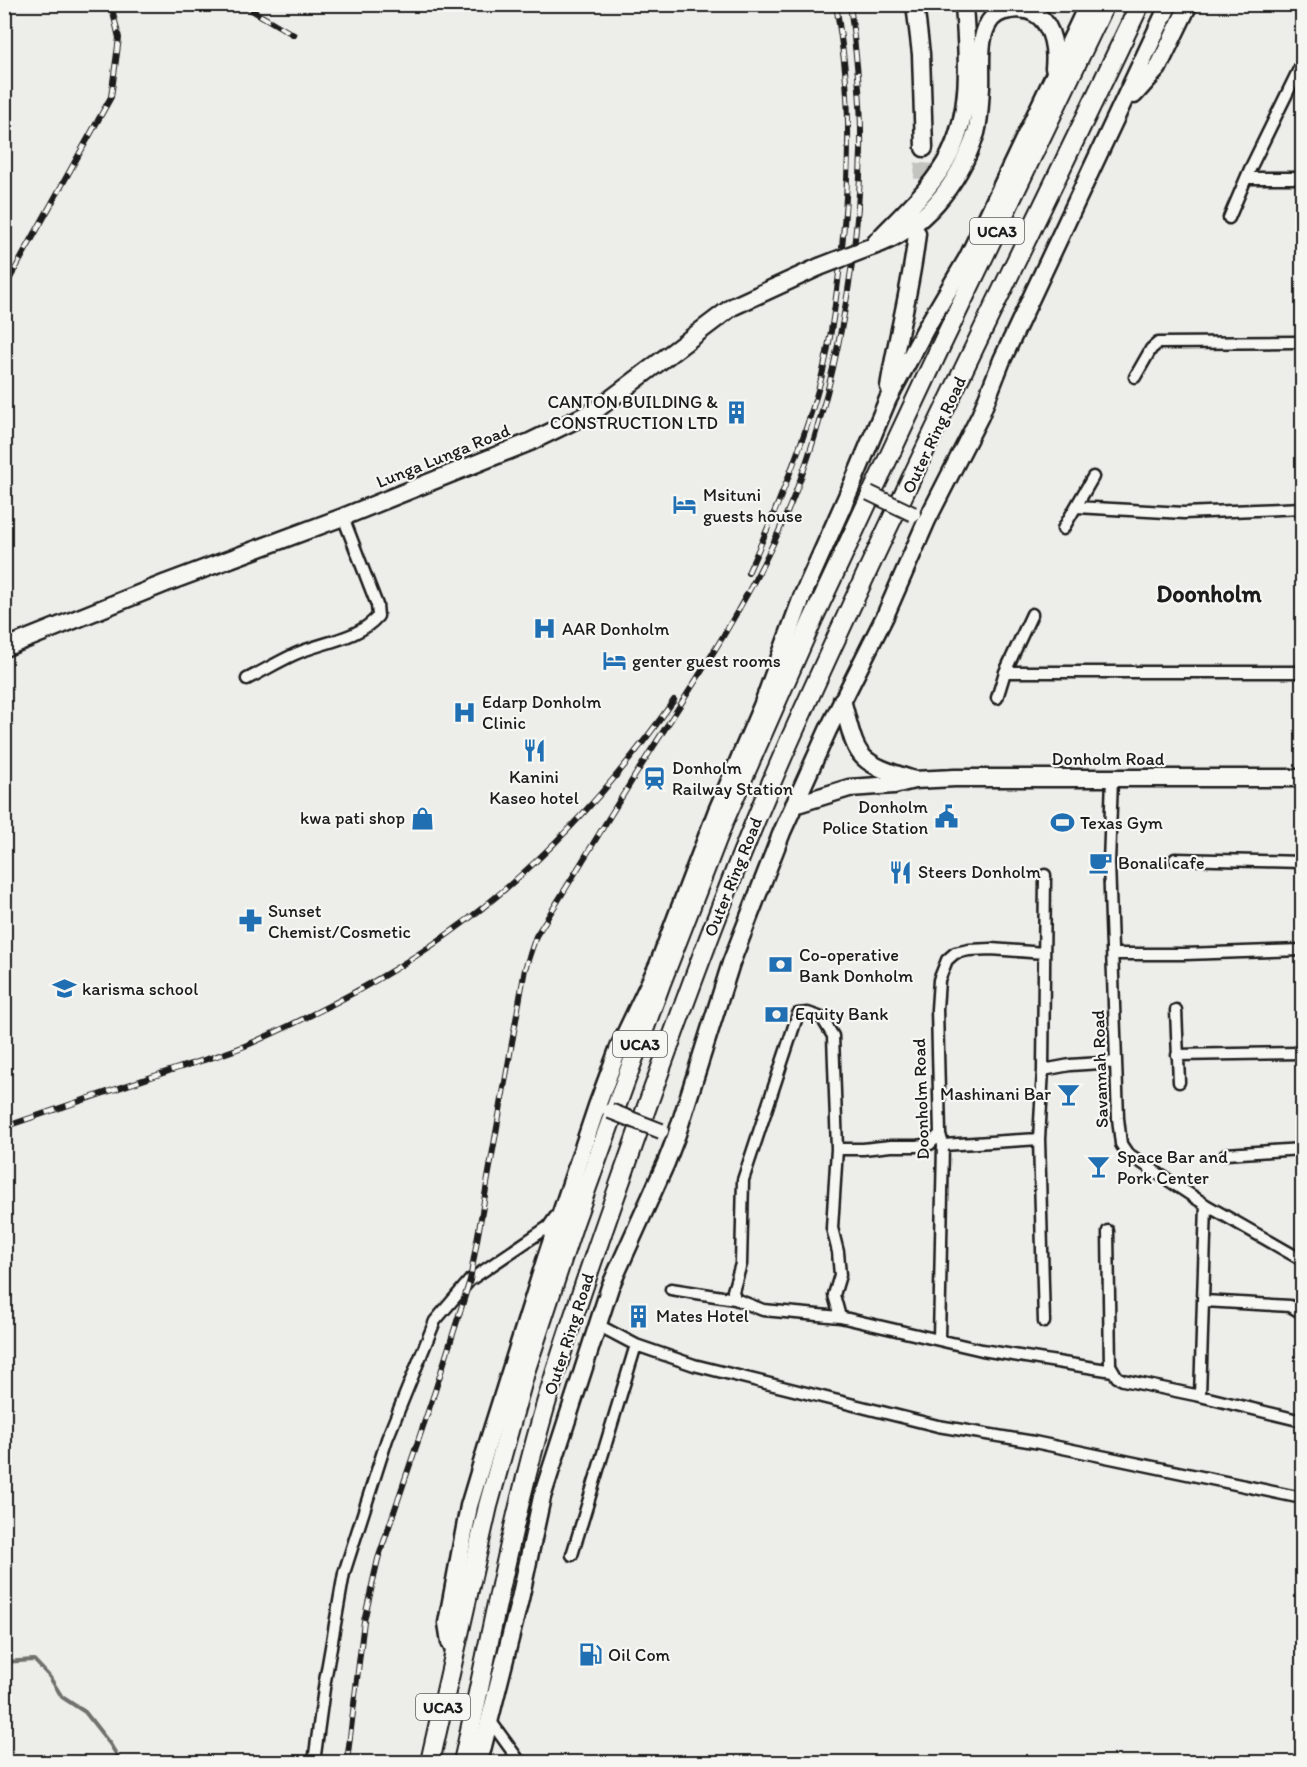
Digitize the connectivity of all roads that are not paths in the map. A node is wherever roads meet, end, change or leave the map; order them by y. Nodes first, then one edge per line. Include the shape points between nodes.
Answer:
1 (915, 4) edge
2 (964, 4) edge
3 (975, 4) edge
4 (1088, 4) edge
5 (1105, 4) edge
6 (1140, 4) edge
7 (1169, 4) edge
8 (1189, 4) edge
9 (966, 27) junction
10 (1302, 63) edge
11 (1053, 78) junction
12 (1115, 122) junction
13 (924, 148) tunnel mouth
14 (1246, 178) junction
15 (1302, 178) edge
16 (1229, 218) dead end
17 (917, 233) dead end
18 (868, 248) dead end
19 (1302, 342) edge
20 (1135, 377) dead end
21 (888, 399) junction
22 (1093, 477) dead end
23 (869, 493) dead end
24 (1076, 507) junction
25 (1302, 508) edge
26 (913, 514) dead end
27 (343, 517) junction
28 (1063, 529) dead end
29 (1032, 614) dead end
30 (4, 648) edge
31 (1005, 672) junction
32 (1302, 672) edge
33 (248, 679) dead end
34 (997, 698) dead end
35 (842, 700) junction
36 (1112, 778) junction
37 (1302, 778) edge
38 (914, 780) junction
39 (794, 806) junction
40 (1175, 859) dead end
41 (1302, 862) edge
42 (1045, 875) dead end
43 (1302, 950) edge
44 (1044, 952) junction
45 (1113, 954) junction
46 (1176, 1010) dead end
47 (1302, 1053) edge
48 (1178, 1055) junction
49 (1116, 1062) junction
50 (1043, 1070) junction
51 (1179, 1082) dead end
52 (610, 1111) dead end
53 (661, 1131) dead end
54 (942, 1139) junction
55 (1039, 1139) junction
56 (837, 1149) junction
57 (1302, 1149) edge
58 (1226, 1154) dead end
59 (565, 1202) junction
60 (1206, 1205) junction
61 (1108, 1231) dead end
62 (1302, 1260) edge
63 (671, 1289) dead end
64 (735, 1299) junction
65 (1204, 1300) junction
66 (1302, 1313) edge
67 (840, 1317) junction
68 (1044, 1322) dead end
69 (598, 1325) junction
70 (939, 1339) junction
71 (636, 1345) junction
72 (1113, 1371) junction
73 (1200, 1395) junction
74 (1302, 1421) edge
75 (1302, 1498) edge
76 (572, 1554) dead end
77 (455, 1652) junction
78 (489, 1719) junction
79 (473, 1755) edge
80 (314, 1762) edge
81 (430, 1762) edge
82 (520, 1762) edge

1 - 13 main road
2 - 9 main road
3 - 9 main road
4 - 11 main road, Outer Ring Road / UCA3
5 - 77 main road, Outer Ring Road / UCA3 via 813,619 704,873 553,1283 509,1426
6 - 79 main road, Outer Ring Road / UCA3 via 845,621 726,894 654,1086 553,1380 507,1558
7 - 12 main road, Outer Ring Road / UCA3
8 - 12 main road via 1158,68
9 - 11 main road via 966,101 950,152 911,205 871,247 891,240 933,207 966,157 976,131 983,35 991,19 1018,9 1032,12 1045,22 1054,40
10 - 14 street
11 - 21 main road, Outer Ring Road / UCA3 via 968,257
12 - 35 main road, Outer Ring Road / UCA3 via 1002,360 980,416
14 - 15 street
14 - 16 street
17 - 21 main road
18 - 27 main road, Lunga Lunga Road, bridge via 732,307 596,410 530,442
19 - 20 street via 1158,344
21 - 59 main road, Outer Ring Road / UCA3 via 802,597 658,965 620,1047
22 - 24 street
23 - 26 street, bridge
24 - 25 street via 1185,513
24 - 28 street
27 - 30 main road, Lunga Lunga Road
27 - 33 street via 378,616 371,625 295,654
29 - 31 street
31 - 32 street
31 - 34 street
35 - 38 main road via 852,738 868,763
35 - 39 main road, Outer Ring Road / UCA3
36 - 37 main road, Donholm Road
36 - 38 main road, Donholm Road
36 - 45 street, Savannah Road via 1109,863
38 - 39 main road via 849,788
39 - 69 main road, UCA3 via 731,963 666,1162 610,1287
40 - 41 street
42 - 44 street
43 - 45 street
44 - 50 street
44 - 54 street, Doonholm Road via 969,950 955,952 946,960 939,980 937,1009
45 - 49 street, Savannah Road
46 - 48 street
47 - 48 street
48 - 51 street
49 - 50 street
49 - 60 street, Savannah Road via 1121,1144 1127,1153
50 - 55 street
52 - 53 street, bridge
54 - 55 street
54 - 56 street via 917,1146
54 - 70 street, Doonholm Road
55 - 68 street
56 - 64 street via 833,1036 822,1018 798,1014 742,1180 741,1264 733,1291
56 - 67 street via 832,1228 840,1275 834,1295
57 - 58 street
59 - 77 main road, Outer Ring Road / UCA3 via 470,1506 447,1623
59 - 80 street via 548,1227 470,1280 435,1321 387,1439 344,1573
60 - 62 street, Savannah Road
60 - 65 street
61 - 72 street
63 - 64 street
64 - 67 street via 763,1310
65 - 66 street via 1290,1305
65 - 73 street
67 - 70 street
69 - 71 street
69 - 78 main road, UCA3 via 542,1497
70 - 72 street via 982,1350
71 - 75 street via 694,1365 938,1426
71 - 76 street
72 - 73 street via 1124,1380
73 - 74 street
77 - 81 main road, Outer Ring Road / UCA3
78 - 79 main road, UCA3
78 - 82 street

